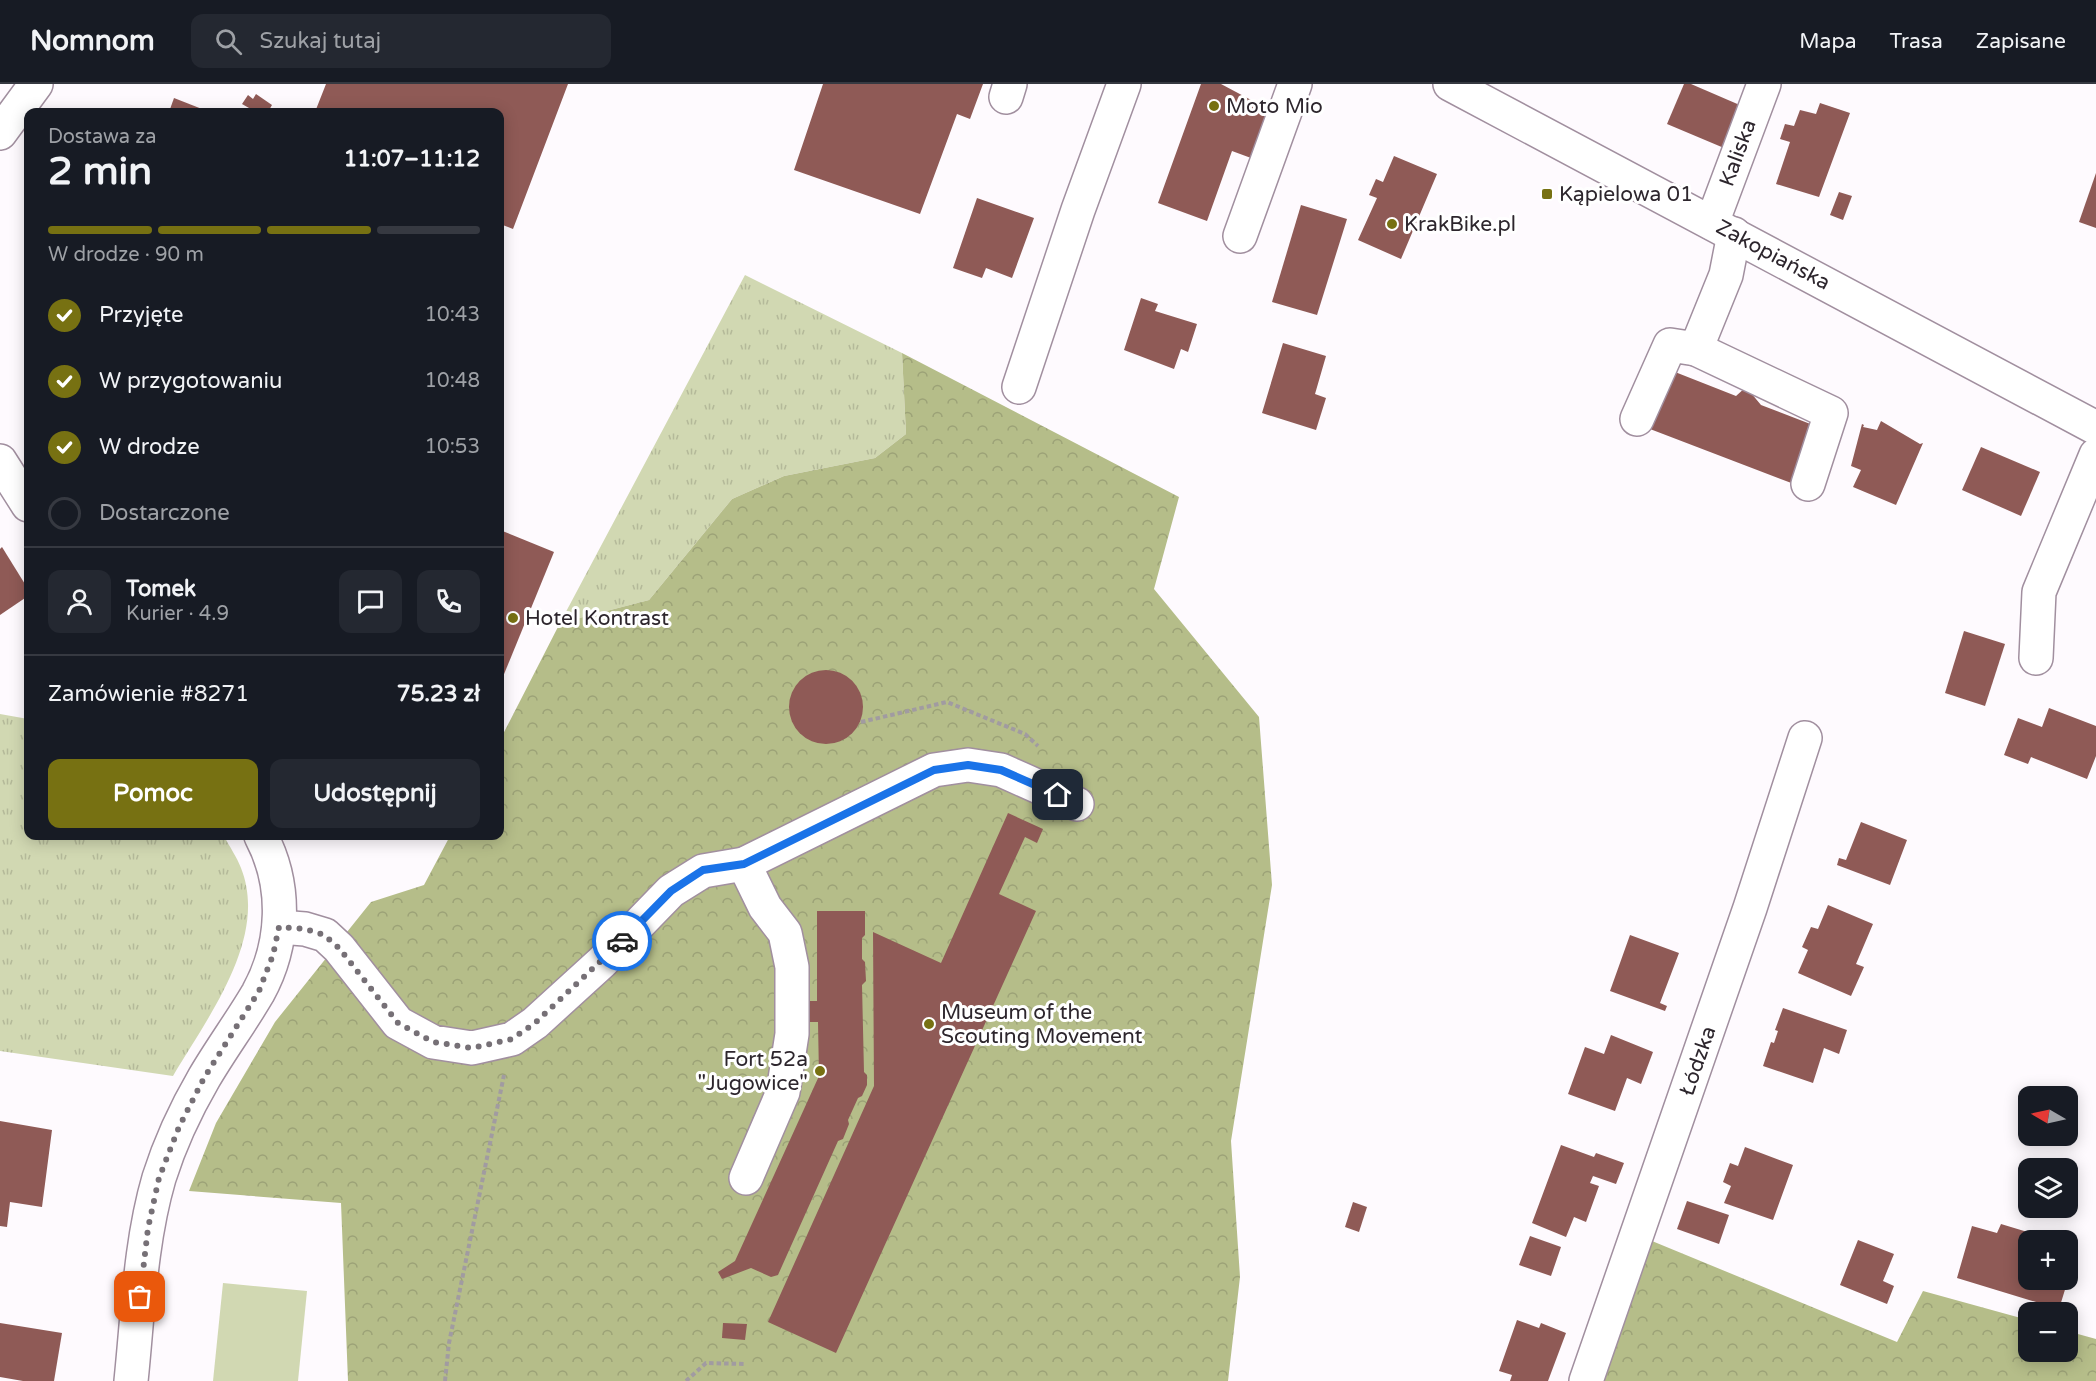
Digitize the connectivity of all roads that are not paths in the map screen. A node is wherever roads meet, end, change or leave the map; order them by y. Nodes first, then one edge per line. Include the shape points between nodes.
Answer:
1 (36, 84) edge
2 (1124, 84) edge
3 (1295, 84) edge
4 (1764, 84) edge
5 (1460, 87) edge
6 (0, 133) edge
7 (1723, 229) junction
8 (1240, 236) dead end
9 (1696, 349) junction
10 (1019, 387) dead end
11 (1637, 419) dead end
12 (2096, 428) edge
13 (2096, 455) edge
14 (0, 461) edge
15 (1808, 484) dead end
16 (24, 499) edge
17 (2036, 658) dead end
18 (1804, 738) dead end
19 (1077, 804) dead end
20 (263, 840) edge
21 (744, 864) junction
22 (279, 927) junction
23 (746, 1178) dead end
24 (131, 1381) edge
25 (1586, 1381) edge

1 - 6 street
2 - 10 street
3 - 8 street
4 - 7 street, Kaliska
5 - 7 street, Zakopiańska
7 - 9 street, Kaliska via 1726,275
7 - 12 street, Zakopiańska
9 - 11 street via 1670,345
9 - 15 street via 1831,413
13 - 17 street via 2039,592
14 - 16 street
18 - 25 street, Łódzka via 1747,919
19 - 21 street via 1001,770 968,765 934,770
20 - 22 street via 271,854 280,894
21 - 22 street via 703,870 671,891 535,1023 512,1039 472,1048 433,1042 398,1023 339,948 324,935
21 - 23 street via 765,908 785,933 792,967 792,1034 783,1092
22 - 24 street via 259,991 204,1078 159,1178 148,1228

